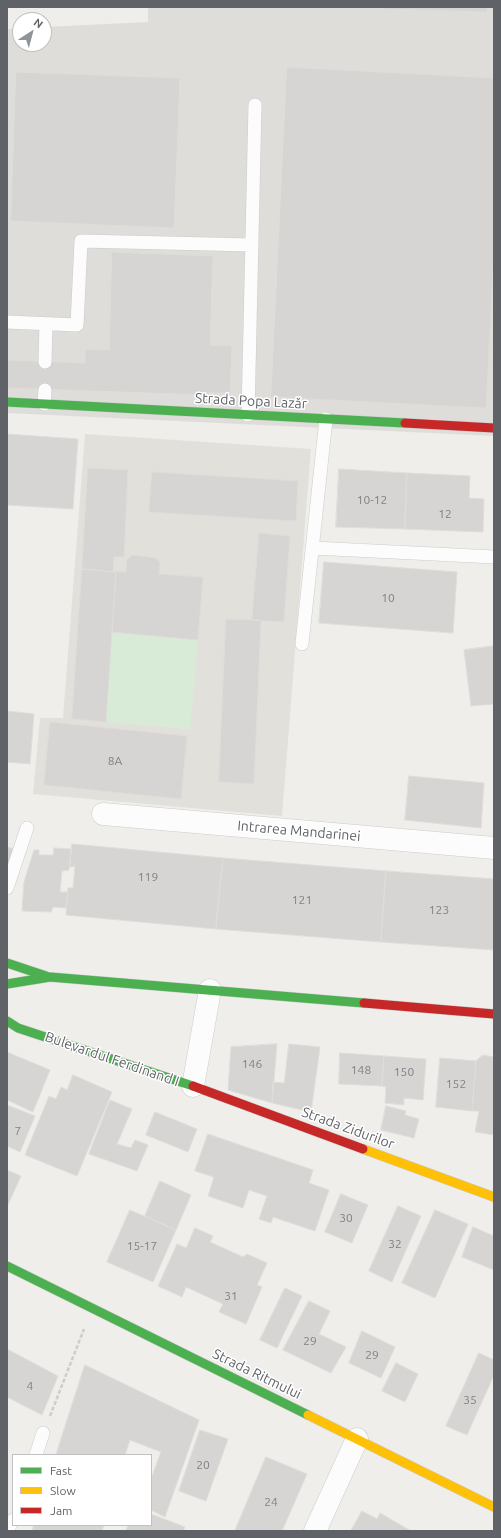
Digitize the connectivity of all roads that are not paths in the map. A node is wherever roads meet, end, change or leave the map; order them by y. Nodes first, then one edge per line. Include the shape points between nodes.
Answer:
1 (255, 105) dead end
2 (252, 245) junction
3 (7, 322) edge
4 (46, 324) junction
5 (45, 362) dead end
6 (45, 390) dead end
7 (7, 402) edge
8 (44, 404) junction
9 (248, 415) junction
10 (326, 419) junction
11 (494, 428) edge
12 (313, 548) junction
13 (494, 557) edge
14 (302, 644) dead end
15 (103, 814) dead end
16 (27, 828) dead end
17 (494, 848) edge
18 (7, 888) edge
19 (7, 963) edge
20 (50, 977) junction
21 (7, 984) edge
22 (210, 990) junction
23 (494, 1014) edge
24 (7, 1021) edge
25 (192, 1086) junction
26 (494, 1196) edge
27 (7, 1266) edge
28 (43, 1433) road end
29 (357, 1439) junction
30 (36, 1454) edge
31 (494, 1507) edge
32 (12, 1522) edge
33 (7, 1531) edge
34 (315, 1531) edge

1 - 2 lane
2 - 4 lane via 80,241 77,325
2 - 9 lane
3 - 4 lane
4 - 5 lane
6 - 8 lane
7 - 8 main road, Strada Popa Lazăr
8 - 9 main road, Strada Popa Lazăr
9 - 10 main road, Strada Popa Lazăr
10 - 11 main road, Strada Popa Lazăr
10 - 12 lane
12 - 13 lane
12 - 14 lane
15 - 17 street, Intrarea Mandarinei
16 - 18 lane
19 - 20 main road
20 - 21 main road
20 - 22 main road
22 - 23 main road
22 - 25 street, Bulevardul Ferdinand I
24 - 25 main road, Bulevardul Ferdinand I via 18,1028
25 - 26 main road, Strada Zidurilor
27 - 29 main road, Strada Ritmului
28 - 30 lane
29 - 31 main road, Strada Ritmului
29 - 34 street
32 - 33 lane

